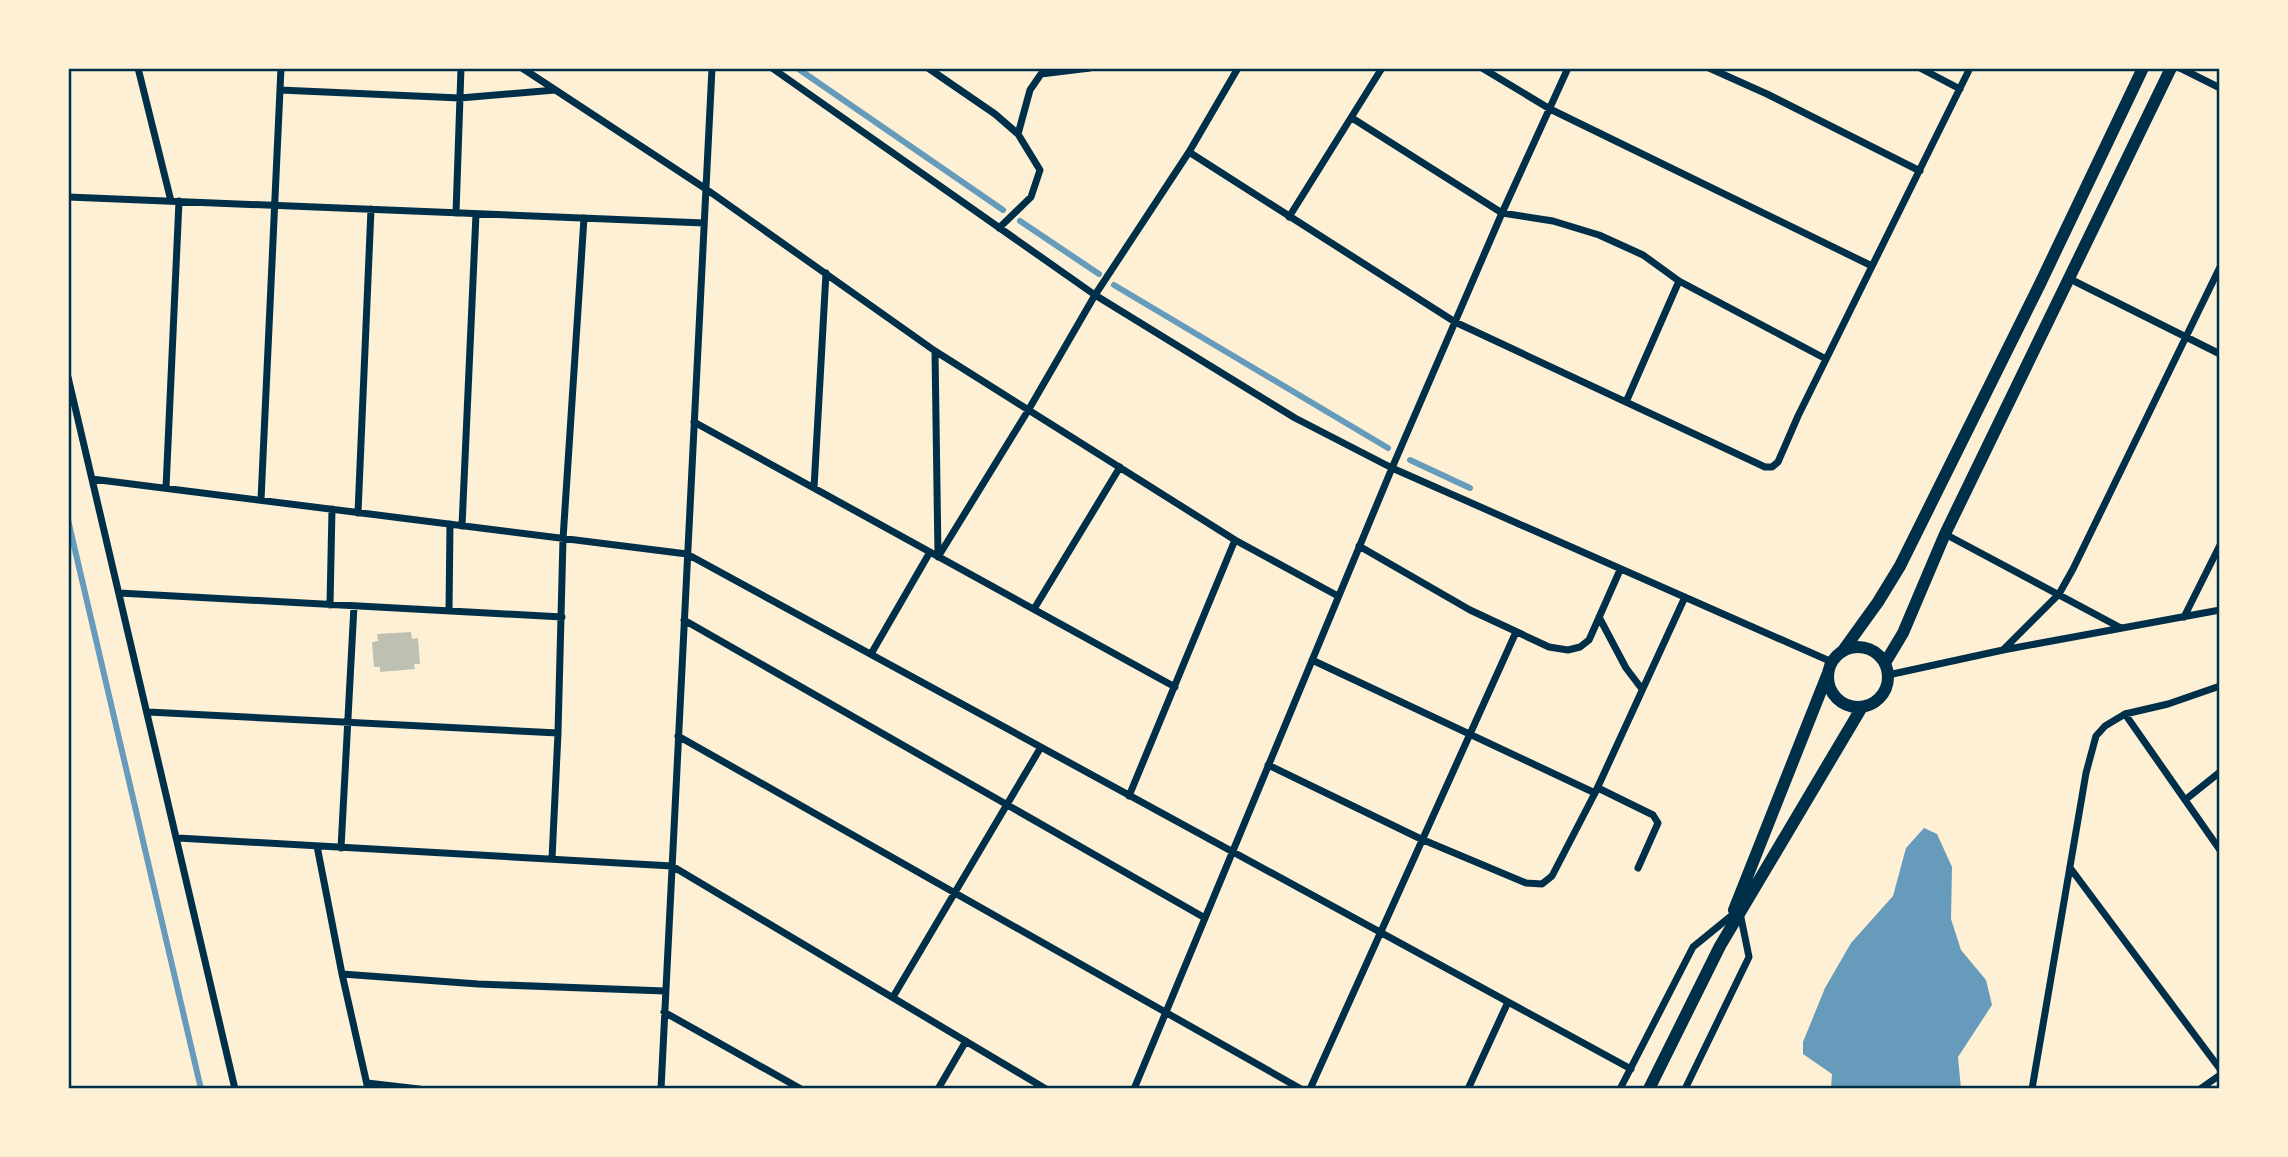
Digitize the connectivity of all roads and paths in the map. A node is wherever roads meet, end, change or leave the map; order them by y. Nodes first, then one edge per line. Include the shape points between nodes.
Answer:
1 (138, 68) edge
2 (281, 68) edge
3 (461, 68) edge
4 (522, 68) edge
5 (712, 68) edge
6 (772, 68) edge
7 (928, 68) edge
8 (1090, 68) edge
9 (1238, 68) edge
10 (1382, 68) edge
11 (1482, 68) edge
12 (1567, 68) edge
13 (1709, 68) edge
14 (1920, 68) edge
15 (1970, 68) edge
16 (2143, 68) edge
17 (2171, 68) edge
18 (2180, 68) edge
19 (2220, 88) edge
20 (1960, 89) junction
21 (280, 90) junction
22 (556, 90) junction
23 (460, 98) junction
24 (1550, 109) junction
25 (1352, 118) junction
26 (1018, 135) junction
27 (1189, 152) junction
28 (1920, 172) junction
29 (706, 189) junction
30 (68, 197) edge
31 (175, 201) junction
32 (274, 205) junction
33 (371, 209) junction
34 (457, 213) junction
35 (1502, 213) junction
36 (477, 214) junction
37 (1289, 217) junction
38 (583, 218) junction
39 (704, 223) junction
40 (999, 228) junction
41 (1872, 266) junction
42 (2220, 267) edge
43 (826, 273) junction
44 (2068, 278) junction
45 (1679, 281) junction
46 (1095, 295) junction
47 (1455, 322) junction
48 (2187, 337) junction
49 (935, 351) junction
50 (2220, 354) edge
51 (1826, 359) junction
52 (68, 377) edge
53 (1626, 402) junction
54 (1029, 409) junction
55 (694, 422) junction
56 (1120, 467) junction
57 (1392, 468) junction
58 (92, 479) junction
59 (166, 488) junction
60 (814, 488) junction
61 (261, 500) junction
62 (332, 509) junction
63 (358, 513) junction
64 (450, 524) junction
65 (461, 526) junction
66 (1945, 534) junction
67 (563, 539) junction
68 (1235, 540) junction
69 (2220, 545) edge
70 (1359, 546) junction
71 (930, 552) junction
72 (687, 554) junction
73 (938, 557) junction
74 (1620, 570) junction
75 (119, 593) junction
76 (2059, 594) junction
77 (1338, 596) junction
78 (1685, 597) junction
79 (330, 605) junction
80 (354, 606) junction
81 (1034, 610) junction
82 (449, 611) junction
83 (2217, 611) edge
84 (562, 617) junction
85 (1599, 617) junction
86 (2184, 617) junction
87 (684, 620) junction
88 (2220, 620) edge
89 (2122, 628) junction
90 (1516, 632) junction
91 (2003, 650) junction
92 (1842, 652) junction
93 (871, 654) junction
94 (1312, 660) junction
95 (1830, 667) junction
96 (1886, 669) junction
97 (2220, 686) edge
98 (1175, 687) junction
99 (1643, 689) junction
100 (1862, 707) junction
101 (148, 712) junction
102 (2125, 714) junction
103 (348, 722) junction
104 (558, 733) junction
105 (1468, 734) junction
106 (678, 736) junction
107 (1041, 747) junction
108 (1268, 765) junction
109 (2220, 772) edge
110 (1596, 790) junction
111 (1129, 796) junction
112 (2185, 800) junction
113 (1006, 804) junction
114 (178, 838) junction
115 (1421, 839) junction
116 (317, 846) junction
117 (341, 848) junction
118 (2220, 850) edge
119 (1232, 853) junction
120 (552, 859) junction
121 (672, 866) junction
122 (1638, 868) dead end
123 (2071, 869) junction
124 (954, 892) junction
125 (1735, 914) junction
126 (1205, 918) junction
127 (1379, 932) junction
128 (342, 974) junction
129 (665, 991) junction
130 (893, 997) junction
131 (1508, 1002) junction
132 (664, 1012) junction
133 (1165, 1013) junction
134 (966, 1041) junction
135 (1631, 1069) junction
136 (2220, 1069) edge
137 (2220, 1075) edge
138 (368, 1086) edge
139 (790, 1086) edge
140 (236, 1089) edge
141 (419, 1089) edge
142 (660, 1089) edge
143 (801, 1089) edge
144 (938, 1089) edge
145 (1046, 1089) edge
146 (1134, 1089) edge
147 (1301, 1089) edge
148 (1310, 1089) edge
149 (1468, 1089) edge
150 (1620, 1089) edge
151 (1649, 1089) edge
152 (1685, 1089) edge
153 (2032, 1089) edge
154 (2200, 1089) edge

1 - 31 street
2 - 21 street
3 - 23 street
4 - 22 street
5 - 29 street
6 - 40 street
7 - 26 street
8 - 26 street via 1041,74 1030,90
9 - 27 street
10 - 25 street
11 - 24 street
12 - 24 street
13 - 28 street
14 - 20 street
15 - 20 street
16 - 92 street via 1900,566
17 - 44 street
18 - 19 street
20 - 28 street
21 - 23 street
21 - 32 street
22 - 23 street
22 - 29 street
23 - 34 street
24 - 35 street
24 - 41 street
25 - 35 street
25 - 37 street
26 - 40 street via 1040,170 1031,197
27 - 37 street
27 - 46 street
28 - 41 street
29 - 39 street
29 - 43 street
30 - 31 street
31 - 32 street
31 - 59 street
32 - 33 street
32 - 61 street
33 - 34 street
33 - 63 street
34 - 36 street
35 - 45 street via 1599,234
35 - 47 street
36 - 38 street
36 - 65 street
37 - 47 street
38 - 39 street
38 - 67 street
39 - 55 street
40 - 46 street
41 - 51 street
42 - 48 street
43 - 49 street
43 - 60 street
44 - 48 street
44 - 66 street
45 - 51 street
45 - 53 street
46 - 54 street
46 - 57 street via 1295,418
47 - 53 street
47 - 57 street
48 - 50 street
48 - 76 street
49 - 54 street
49 - 73 street
51 - 53 street via 1772,467
52 - 58 street
54 - 56 street
54 - 73 street
55 - 60 street
55 - 72 street
56 - 68 street
56 - 81 street
57 - 70 street
57 - 74 street
58 - 59 street
58 - 75 street
59 - 61 street
60 - 71 street
61 - 62 street
62 - 63 street
62 - 79 street
63 - 64 street
64 - 65 street
64 - 82 street
65 - 67 street
66 - 76 street
66 - 96 street
67 - 72 street
67 - 84 street
68 - 77 street
68 - 98 street
69 - 86 street
70 - 77 street
70 - 90 street
71 - 73 street
71 - 93 street
72 - 87 street
72 - 93 street
73 - 81 street
74 - 78 street
74 - 85 street
75 - 79 street
75 - 101 street
76 - 89 street
76 - 91 street
77 - 94 street
78 - 95 street
78 - 99 street
79 - 80 street
80 - 82 street
80 - 103 street
81 - 98 street
82 - 84 street
83 - 86 street
83 - 88 street
84 - 104 street
85 - 90 street via 1589,640 1568,650
85 - 99 street via 1626,668
86 - 89 street
87 - 106 street
87 - 113 street
89 - 91 street
90 - 105 street
91 - 96 street
92 - 95 street
92 - 96 street via 1861,647 1871,650
93 - 107 street
94 - 105 street
94 - 108 street
95 - 100 street via 1829,686 1834,695 1852,707
95 - 125 street
96 - 100 street via 1883,694
97 - 102 street
98 - 111 street
99 - 110 street
100 - 125 street
101 - 103 street
101 - 114 street
102 - 112 street
102 - 123 street via 2105,726 2091,747
103 - 104 street
103 - 117 street
104 - 120 street
105 - 110 street
105 - 115 street
106 - 121 street
106 - 124 street
107 - 111 street
107 - 113 street
108 - 115 street
108 - 119 street
109 - 112 street
110 - 115 street via 1552,876 1542,884 1526,883
110 - 122 street via 1653,815 1658,823
111 - 119 street
112 - 118 street
113 - 124 street
113 - 126 street
114 - 116 street
114 - 140 street
115 - 127 street
116 - 117 street
116 - 128 street
117 - 120 street
119 - 126 street
119 - 127 street
120 - 121 street
121 - 129 street
121 - 130 street
123 - 136 street
123 - 153 street
124 - 130 street
124 - 133 street
125 - 135 street via 1693,947
125 - 151 street
125 - 152 street via 1749,957
126 - 133 street
127 - 131 street
127 - 148 street
128 - 129 street
128 - 138 street
129 - 132 street
130 - 134 street
131 - 135 street
131 - 149 street
132 - 139 street
132 - 142 street
133 - 146 street
133 - 147 street
134 - 144 street
134 - 145 street
135 - 150 street
137 - 154 street
138 - 141 street
139 - 143 street

